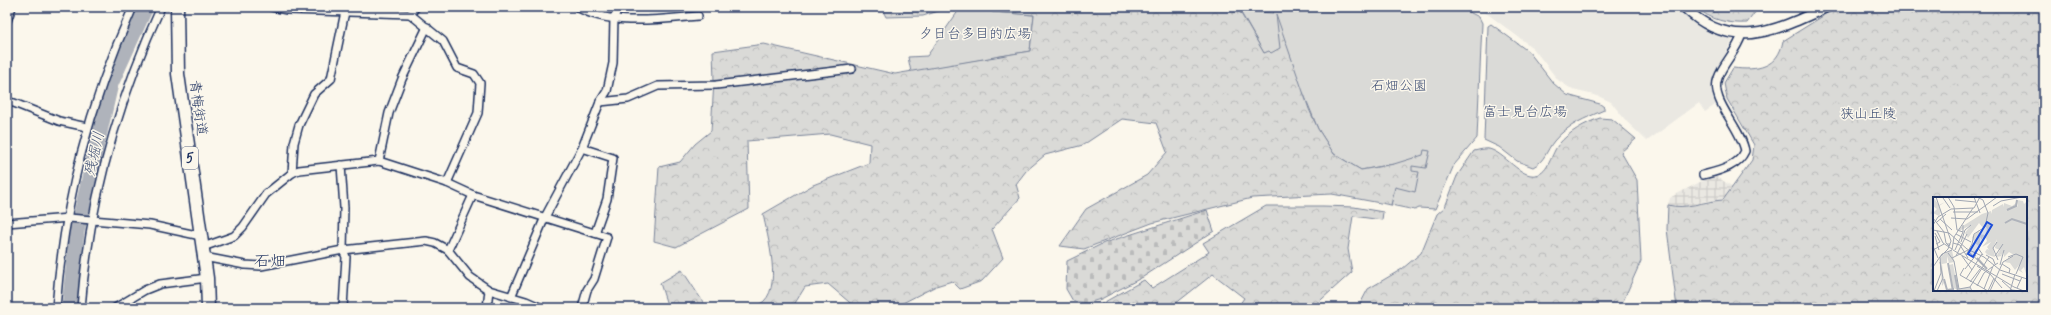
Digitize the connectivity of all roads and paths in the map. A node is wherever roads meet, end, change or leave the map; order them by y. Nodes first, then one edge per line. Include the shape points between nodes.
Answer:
1 (12, 7) edge
2 (133, 7) edge
3 (161, 7) edge
4 (177, 7) edge
5 (272, 7) edge
6 (416, 7) edge
7 (578, 7) edge
8 (619, 7) edge
9 (1684, 7) edge
10 (1827, 7) edge
11 (346, 9) edge
12 (410, 14) junction
13 (698, 16) dead end
14 (614, 17) junction
15 (7, 21) edge
16 (427, 27) junction
17 (1742, 34) junction
18 (852, 69) dead end
19 (7, 102) edge
20 (600, 102) junction
21 (87, 127) junction
22 (582, 148) junction
23 (379, 161) junction
24 (341, 165) junction
25 (292, 173) junction
26 (1703, 175) dead end
27 (447, 183) junction
28 (473, 195) junction
29 (544, 217) junction
30 (68, 218) junction
31 (91, 220) junction
32 (7, 223) edge
33 (596, 233) junction
34 (202, 247) junction
35 (343, 250) junction
36 (448, 250) junction
37 (207, 278) junction
38 (489, 290) junction
39 (511, 297) junction
40 (128, 304) edge
41 (56, 308) edge
42 (81, 308) edge
43 (115, 308) edge
44 (208, 308) edge
45 (343, 308) edge
46 (487, 308) edge
47 (542, 308) edge
48 (582, 308) edge

1 - 15 street
2 - 21 street via 105,74
3 - 31 street via 117,117
4 - 34 main road, 青梅街道 / 5 via 178,74
5 - 11 street via 287,10
6 - 12 street
7 - 14 street via 600,16
8 - 14 street
9 - 17 street via 1705,25 1722,32
10 - 17 street via 1772,29
11 - 12 street
11 - 25 street via 331,79 314,94 299,125 291,165
12 - 16 street
13 - 14 street via 637,21
14 - 20 street via 613,63 607,92
16 - 23 street via 389,113
16 - 27 street via 443,41 457,68 474,74 480,83 478,114
17 - 26 street via 1718,76 1716,85 1722,107 1741,135 1745,151 1734,163 1720,171
18 - 20 street via 716,85 658,86 628,99
19 - 21 street via 59,121
20 - 22 street
21 - 30 street via 77,165
22 - 29 street
22 - 33 street via 613,158 607,199
23 - 24 street
23 - 27 street
24 - 25 street
24 - 35 street
25 - 34 street via 266,194 234,236
27 - 28 street
28 - 29 street
28 - 36 street
29 - 33 street
29 - 39 street
30 - 31 street
30 - 32 street
30 - 41 street via 59,262
31 - 34 street via 150,225
31 - 42 street
33 - 48 street via 607,237
34 - 35 street via 246,265 261,266
34 - 37 main road, 青梅街道 / 5
35 - 36 street via 426,241
35 - 45 street via 346,257
36 - 38 street via 470,277
37 - 40 street via 160,284 145,290
37 - 44 main road, 青梅街道 / 5
38 - 39 street
38 - 46 street
39 - 47 street
40 - 43 street

